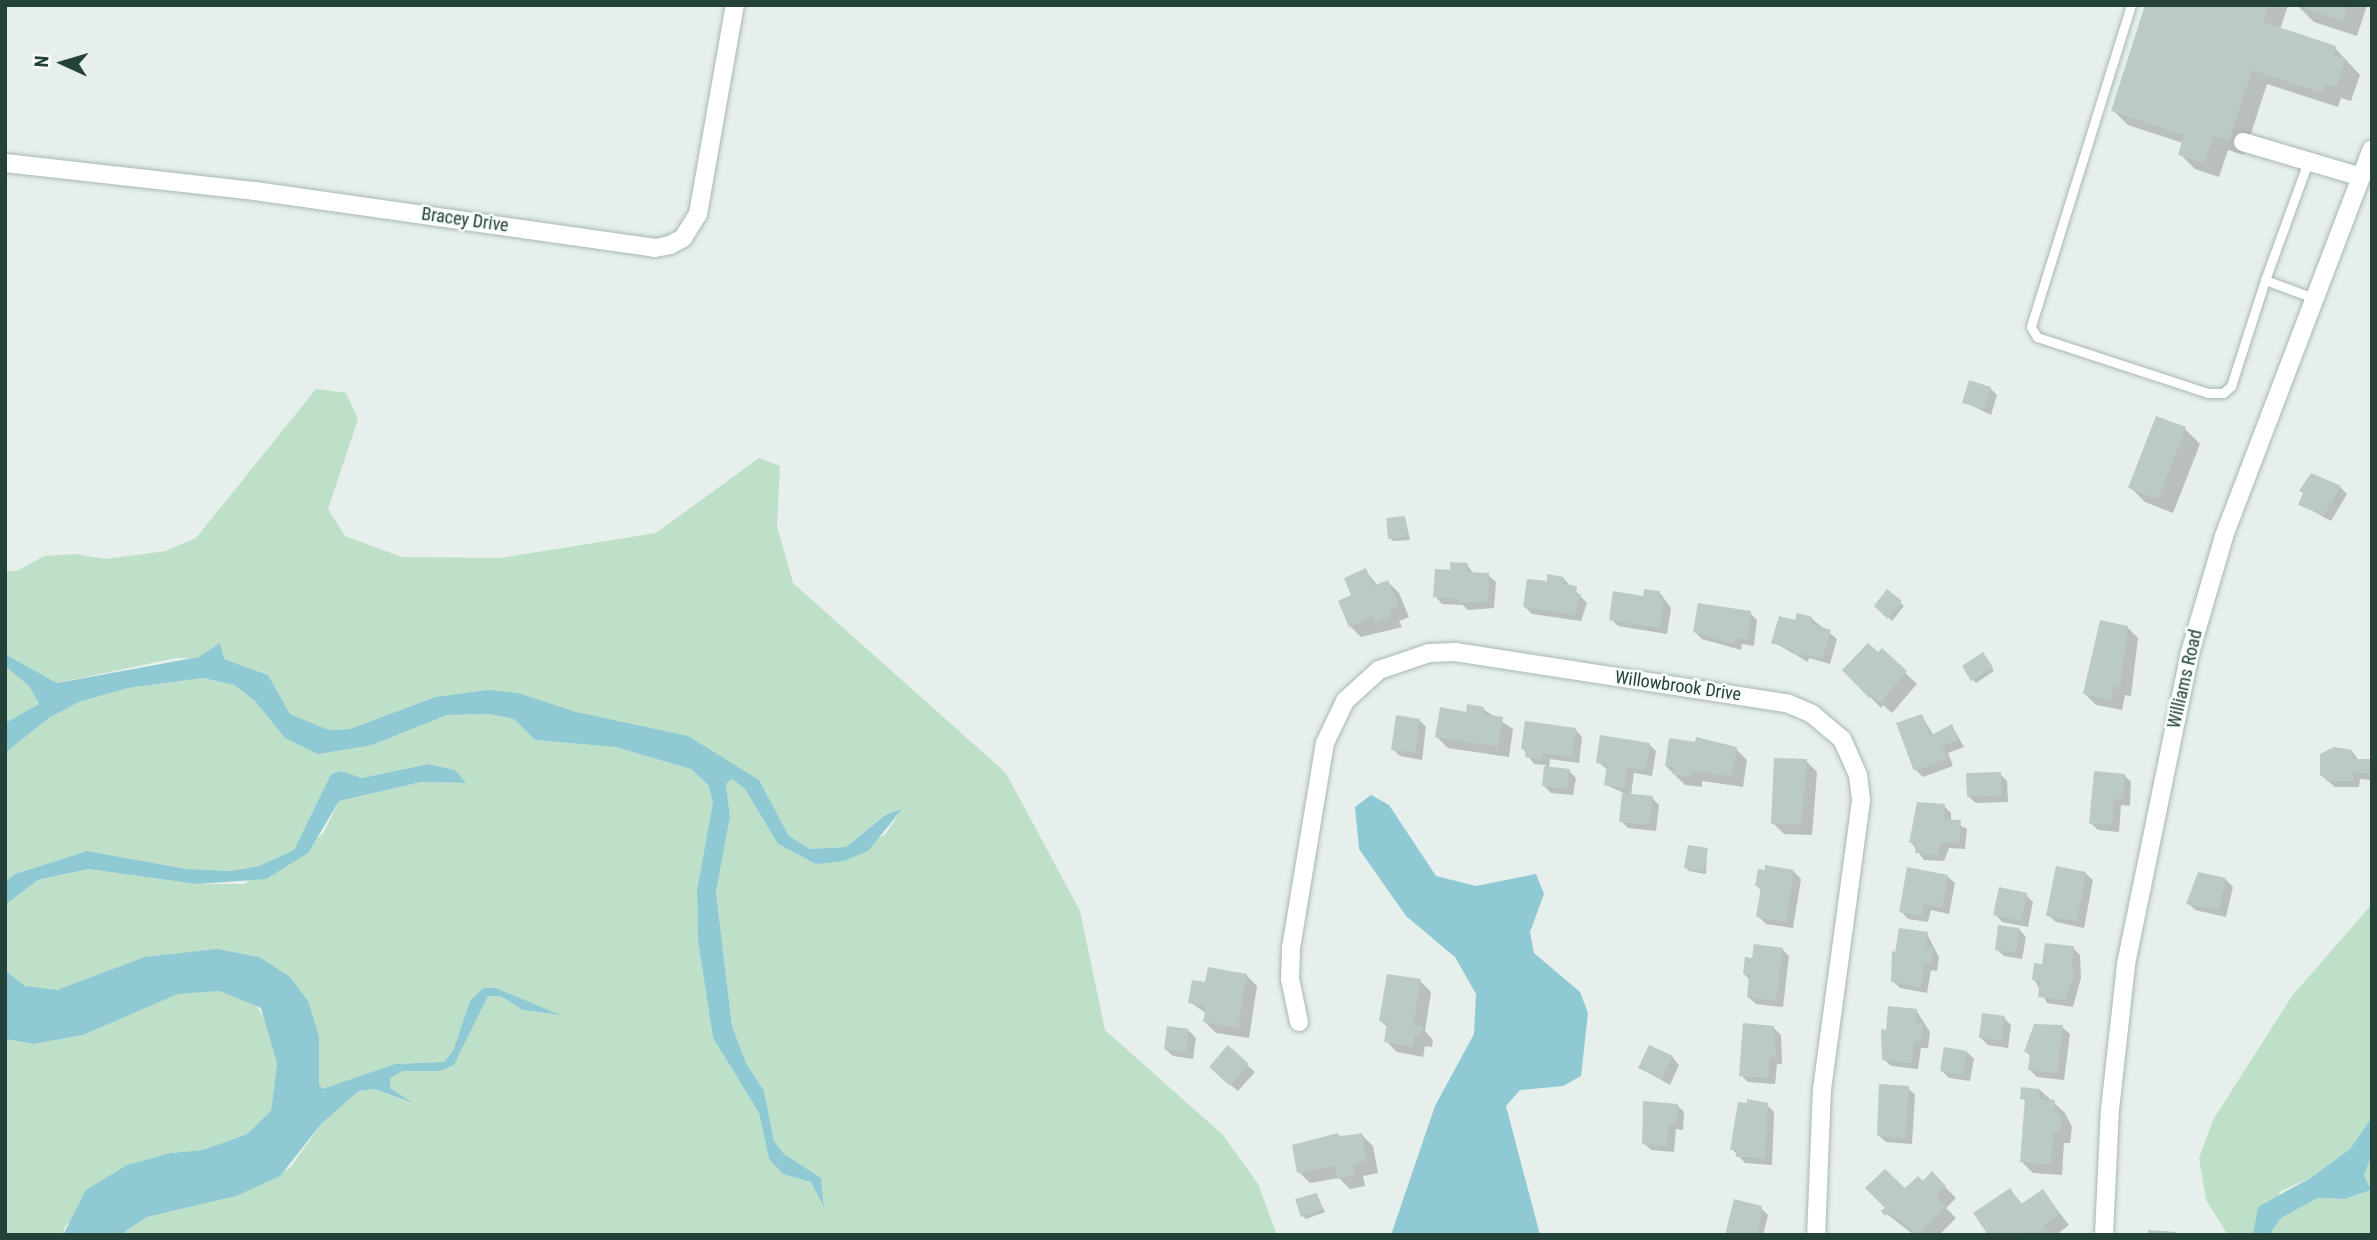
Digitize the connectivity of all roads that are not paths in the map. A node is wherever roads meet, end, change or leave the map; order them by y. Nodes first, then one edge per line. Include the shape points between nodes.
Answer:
1 (736, 5) edge
2 (2131, 5) edge
3 (2243, 142) dead end
4 (2372, 149) edge
5 (2308, 162) junction
6 (5, 163) edge
7 (2361, 177) junction
8 (2266, 280) junction
9 (2314, 298) junction
10 (1299, 1021) dead end
11 (1816, 1235) edge
12 (2104, 1235) edge

1 - 6 street, Bracey Drive via 698,214 683,237 670,245 655,248 268,193
2 - 8 lane via 2031,327 2037,337 2208,393 2222,393 2231,386
3 - 5 street
4 - 7 street, Williams Road
5 - 7 street
5 - 8 lane
7 - 9 street, Williams Road
8 - 9 lane
9 - 12 street, Williams Road via 2224,536 2189,656 2126,964 2110,1110
10 - 11 street, Willowbrook Drive via 1290,979 1291,948 1325,743 1345,701 1379,670 1403,659 1455,652 1789,704 1812,714 1842,739 1858,775 1861,802 1822,1088

